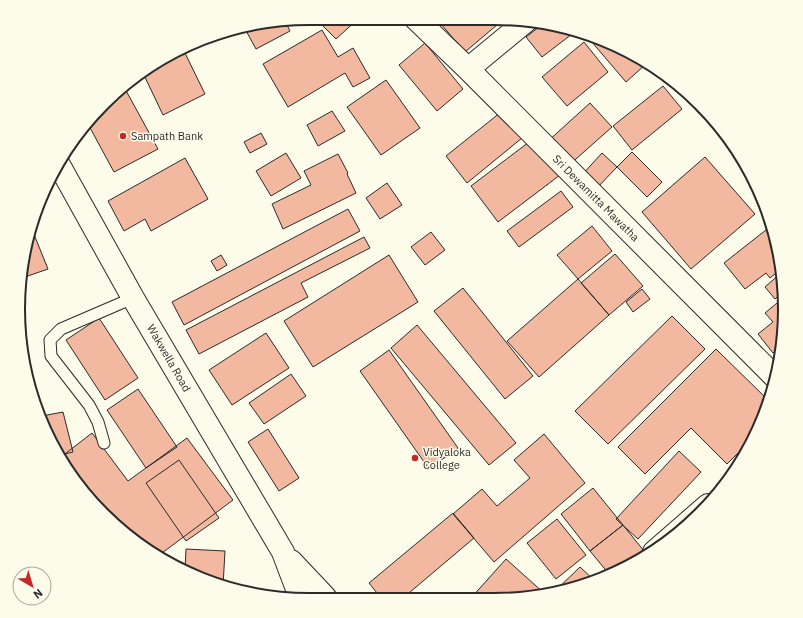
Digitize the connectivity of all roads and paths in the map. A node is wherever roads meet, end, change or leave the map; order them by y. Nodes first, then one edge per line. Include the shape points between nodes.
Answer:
1 (422, 25) edge
2 (520, 26) edge
3 (468, 69) junction
4 (62, 169) edge
5 (133, 298) junction
6 (771, 373) edge
7 (104, 443) dead end
8 (283, 552) junction
9 (298, 592) edge
10 (320, 593) edge

1 - 3 street, Sri Dewamitta Mawatha
2 - 3 street
3 - 6 street, Sri Dewamitta Mawatha
4 - 5 street, Wakwella Road
5 - 7 lane via 61,329 50,340 51,356 89,405 98,422
5 - 8 street, Wakwella Road
8 - 9 street, Wakwella Road
8 - 10 street, Wakwella Road

